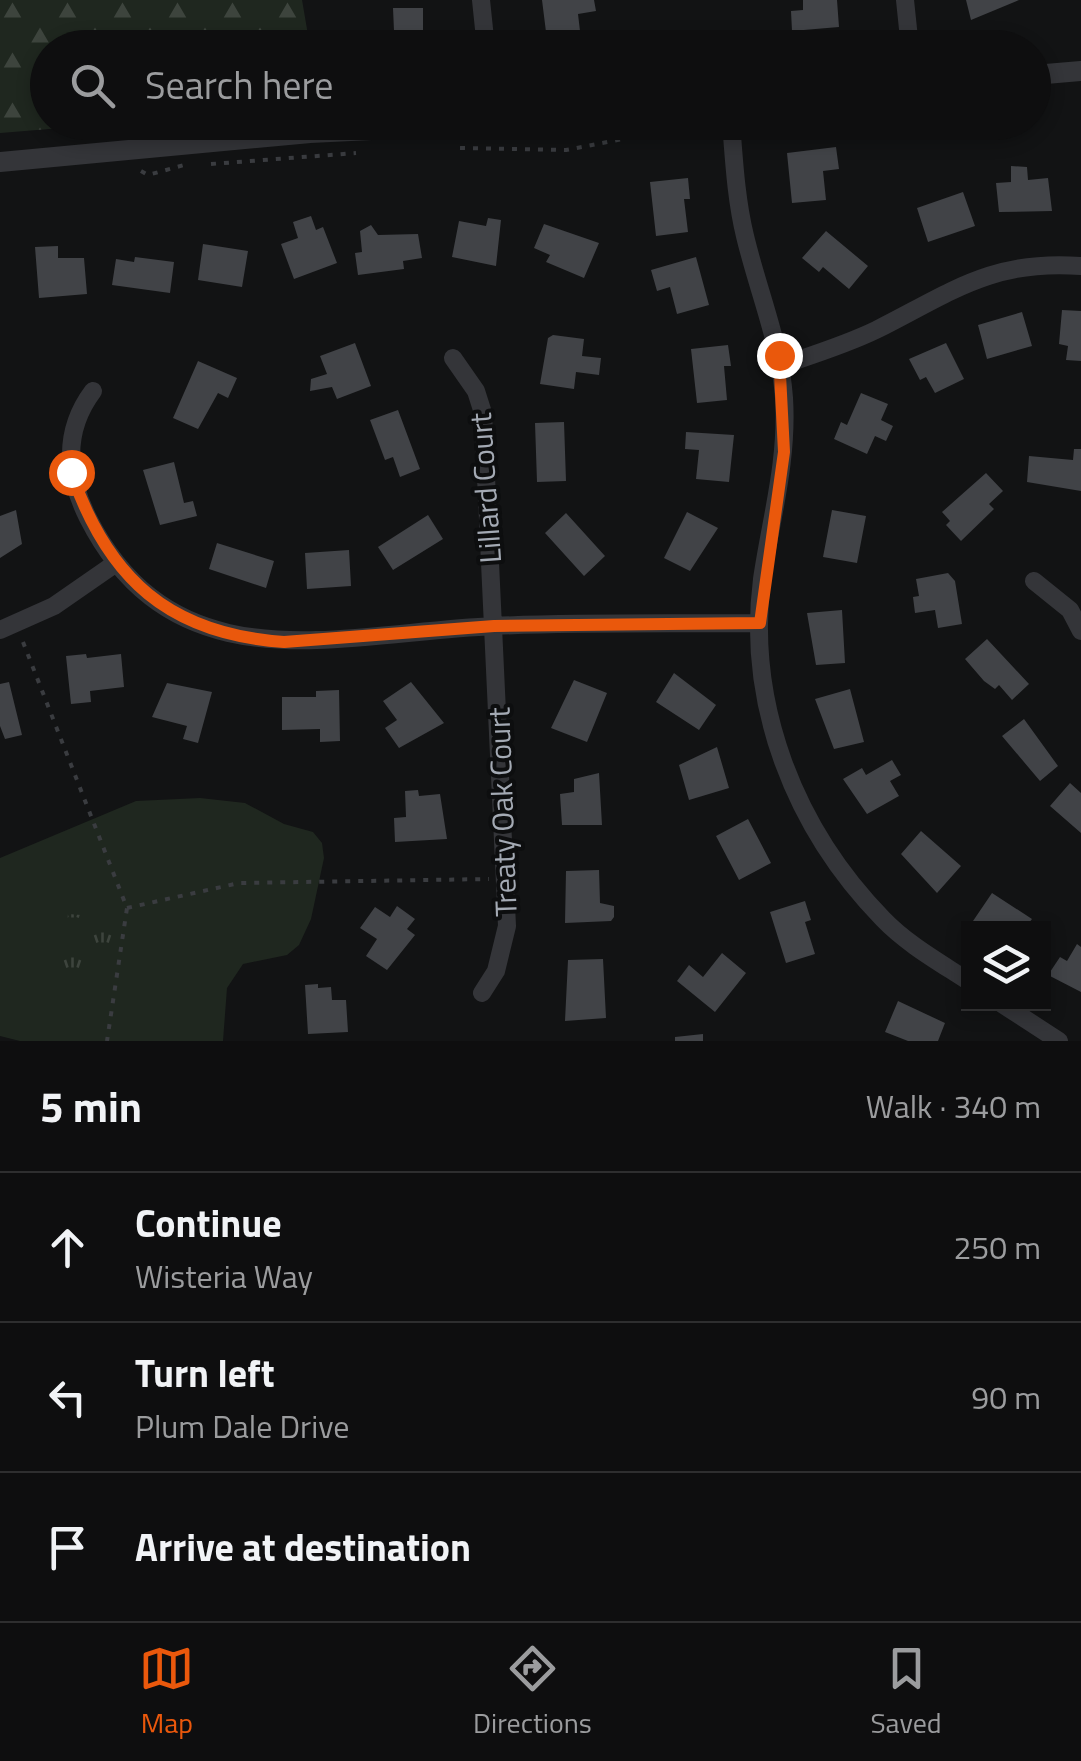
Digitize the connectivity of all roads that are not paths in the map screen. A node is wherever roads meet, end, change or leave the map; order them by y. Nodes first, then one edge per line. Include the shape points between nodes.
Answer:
1 (482, 0) edge
2 (905, 0) edge
3 (484, 30) edge
4 (908, 30) edge
5 (1081, 71) edge
6 (1051, 74) edge
7 (235, 140) edge
8 (734, 140) edge
9 (0, 162) edge
10 (1081, 266) edge
11 (453, 358) dead end
12 (780, 366) junction
13 (93, 390) dead end
14 (116, 563) junction
15 (1034, 581) dead end
16 (760, 623) junction
17 (494, 626) junction
18 (8, 627) edge
19 (1081, 632) edge
20 (961, 977) edge
21 (482, 993) dead end
22 (1013, 1011) edge
23 (1059, 1041) edge

1 - 3 street
2 - 4 street
5 - 6 street
7 - 9 street
8 - 12 street via 744,232
10 - 12 street via 1028,266 961,284 877,330
11 - 17 street, Lillard Court via 476,390 482,413
12 - 16 street via 784,452
13 - 14 street via 73,425 71,472
14 - 17 street via 172,612 250,640
14 - 18 street via 54,606
15 - 19 street via 1070,610
16 - 17 street
16 - 20 street via 773,732 818,838 885,921
17 - 21 street, Treaty Oak Court via 504,948
22 - 23 street

